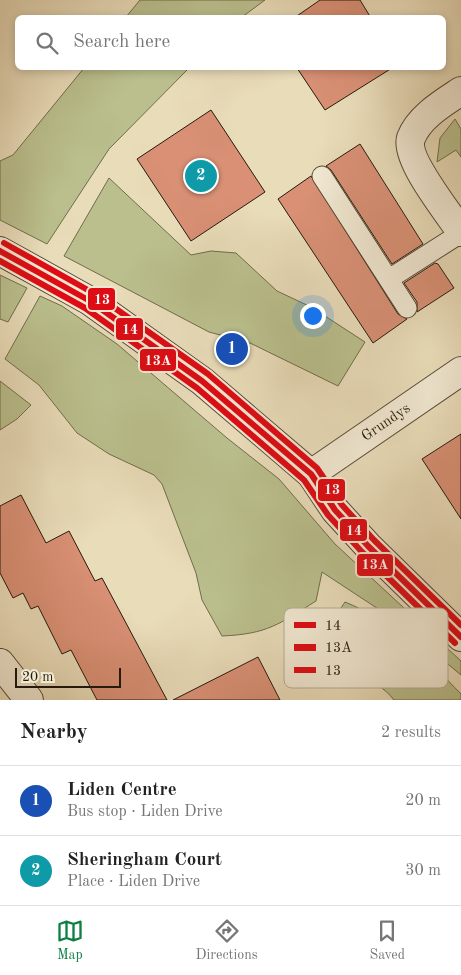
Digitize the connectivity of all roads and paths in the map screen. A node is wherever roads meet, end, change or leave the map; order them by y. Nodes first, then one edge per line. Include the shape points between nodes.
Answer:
1 (461, 91) edge
2 (322, 176) dead end
3 (461, 232) edge
4 (0, 251) edge
5 (388, 279) junction
6 (407, 308) dead end
7 (461, 371) edge
8 (310, 474) junction
9 (431, 608) edge
10 (448, 624) edge
11 (461, 637) edge
12 (0, 663) edge
13 (29, 700) edge

1 - 3 street via 427,116 411,140 412,154 419,168
2 - 5 lane
3 - 5 lane
4 - 8 street via 90,301 172,358
5 - 6 lane
7 - 8 street, Grundys
8 - 9 street via 335,510
10 - 11 street
12 - 13 street

